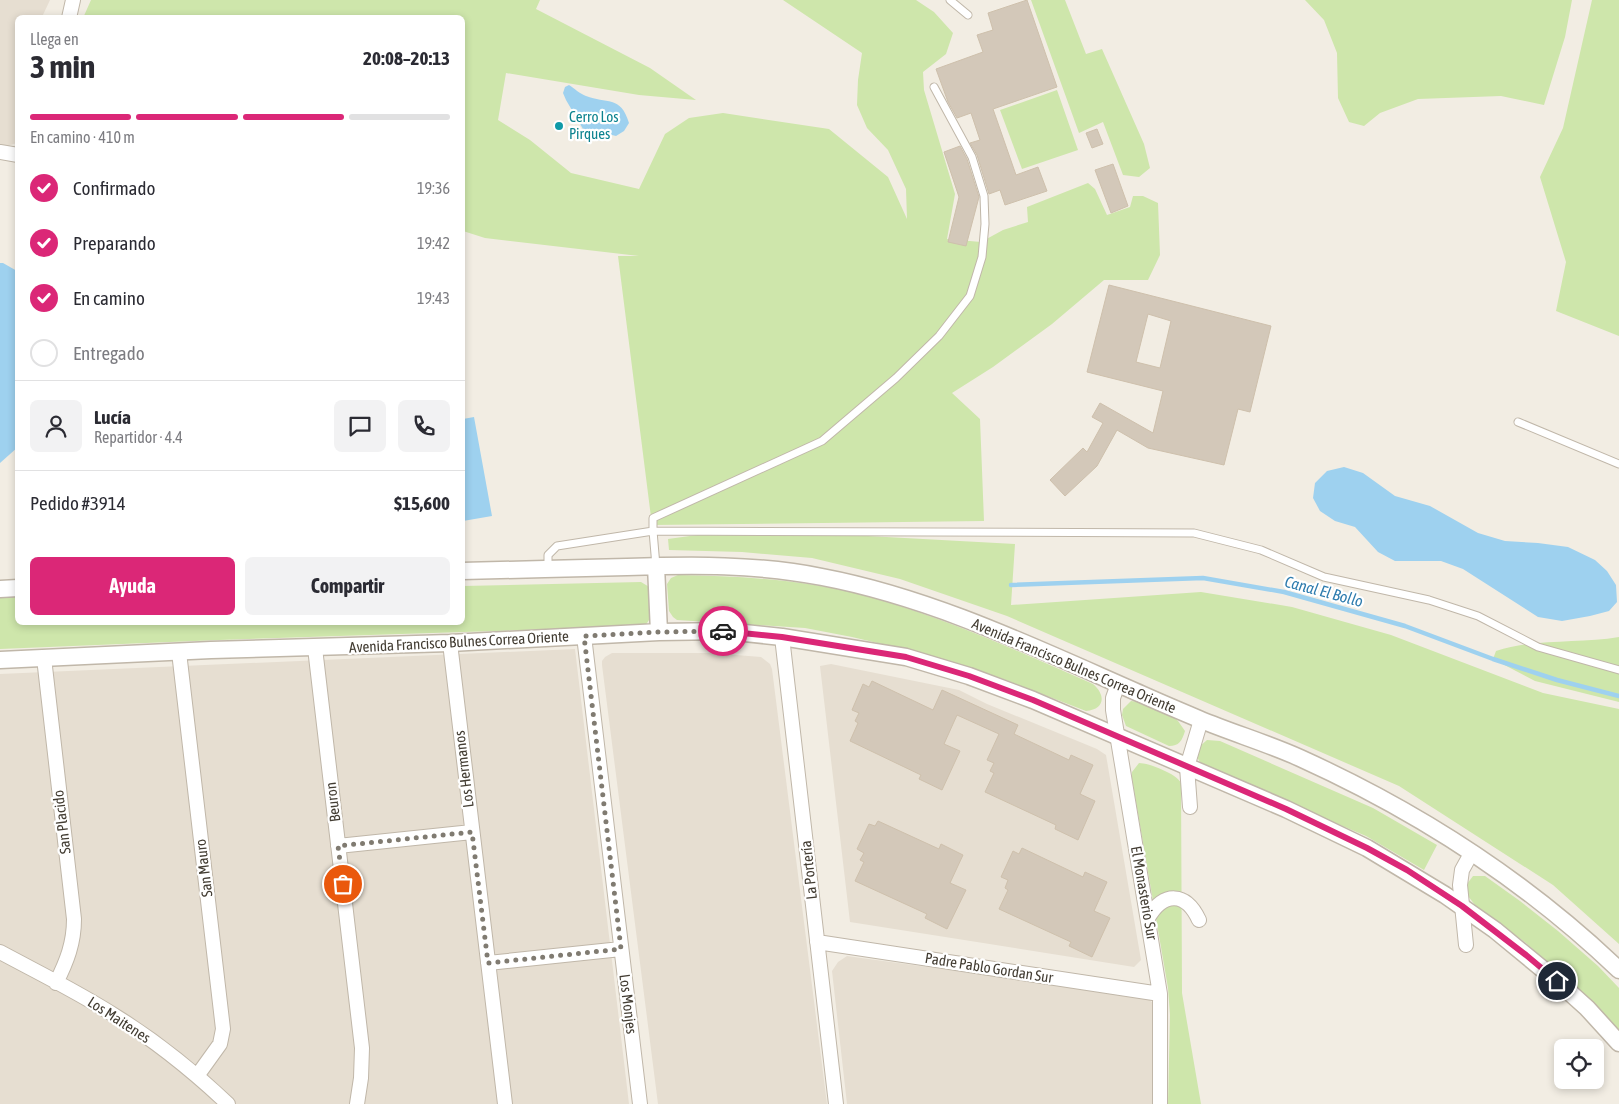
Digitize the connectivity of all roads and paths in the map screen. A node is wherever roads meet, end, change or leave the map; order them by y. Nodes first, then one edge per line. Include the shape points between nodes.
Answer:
1 (73, 0) edge
2 (950, 0) edge
3 (70, 15) edge
4 (968, 15) dead end
5 (934, 87) dead end
6 (0, 152) edge
7 (15, 154) edge
8 (1518, 422) dead end
9 (1619, 464) edge
10 (654, 531) junction
11 (656, 566) junction
12 (548, 569) junction
13 (465, 571) edge
14 (15, 588) edge
15 (0, 589) edge
16 (659, 632) junction
17 (584, 636) junction
18 (782, 637) junction
19 (450, 643) junction
20 (315, 648) junction
21 (179, 652) junction
22 (44, 658) junction
23 (0, 660) edge
24 (1619, 670) edge
25 (1118, 684) junction
26 (1201, 720) junction
27 (1116, 736) junction
28 (1187, 767) junction
29 (1190, 807) dead end
30 (472, 832) junction
31 (338, 846) junction
32 (1472, 852) junction
33 (1462, 906) junction
34 (1148, 918) junction
35 (1199, 920) dead end
36 (817, 942) junction
37 (1466, 945) dead end
38 (621, 949) junction
39 (0, 952) edge
40 (488, 963) junction
41 (1619, 970) edge
42 (56, 983) junction
43 (1160, 994) junction
44 (1619, 1043) edge
45 (197, 1076) junction
46 (228, 1104) edge
47 (357, 1104) edge
48 (505, 1104) edge
49 (640, 1104) edge
50 (836, 1104) edge
51 (1160, 1104) edge

1 - 3 street
2 - 4 lane
5 - 10 lane via 972,157 984,196 982,257 970,296 939,336 896,378 822,441 653,518
6 - 7 street
8 - 9 lane
10 - 11 lane
10 - 12 lane via 557,546 548,555
10 - 24 lane via 1194,533 1261,550 1324,577 1429,600 1478,616 1538,647
11 - 12 street, Avenida Francisco Bulnes Correa Oriente
11 - 16 street
11 - 25 street, Avenida Francisco Bulnes Correa Oriente via 770,569 862,587 912,600 979,625
12 - 13 street, Avenida Francisco Bulnes Correa Oriente
14 - 15 street
16 - 17 street, Avenida Francisco Bulnes Correa Oriente
16 - 18 street, Avenida Francisco Bulnes Correa Oriente via 726,631
17 - 19 street, Avenida Francisco Bulnes Correa Oriente
17 - 38 street, Los Monjes
18 - 27 street, Avenida Francisco Bulnes Correa Oriente via 915,660 969,676
18 - 36 street, La Portería
19 - 20 street, Avenida Francisco Bulnes Correa Oriente
19 - 30 street, Los Hermanos
20 - 21 street, Avenida Francisco Bulnes Correa Oriente
20 - 31 street, Beuron
21 - 22 street, Avenida Francisco Bulnes Correa Oriente
21 - 45 street, San Mauro via 223,1029 220,1044
22 - 23 street, Avenida Francisco Bulnes Correa Oriente
22 - 42 street, San Placido via 74,919 70,952
25 - 26 street, Avenida Francisco Bulnes Correa Oriente
25 - 27 street, El Monasterio Sur via 1112,710
26 - 28 street
26 - 32 street, Avenida Francisco Bulnes Correa Oriente via 1341,777
27 - 28 street, Avenida Francisco Bulnes Correa Oriente
27 - 34 street, El Monasterio Sur
28 - 29 street
28 - 33 street, Avenida Francisco Bulnes Correa Oriente via 1367,848
30 - 31 street
30 - 40 street, Los Hermanos
31 - 47 street, Beuron via 362,1048
32 - 33 street via 1462,870
32 - 41 street, Avenida Francisco Bulnes Correa Oriente via 1543,904
33 - 37 street
33 - 44 street, Avenida Francisco Bulnes Correa Oriente via 1557,981
34 - 35 street via 1155,906 1174,899 1193,907
34 - 43 street, El Monasterio Sur
36 - 43 street, Padre Pablo Gordan Sur
36 - 50 street, La Portería
38 - 40 street
38 - 49 street, Los Monjes
39 - 42 street, Los Maitenes
40 - 48 street, Los Hermanos
42 - 45 street, Los Maitenes via 140,1032
43 - 51 street, El Monasterio Sur
45 - 46 street, Los Maitenes

